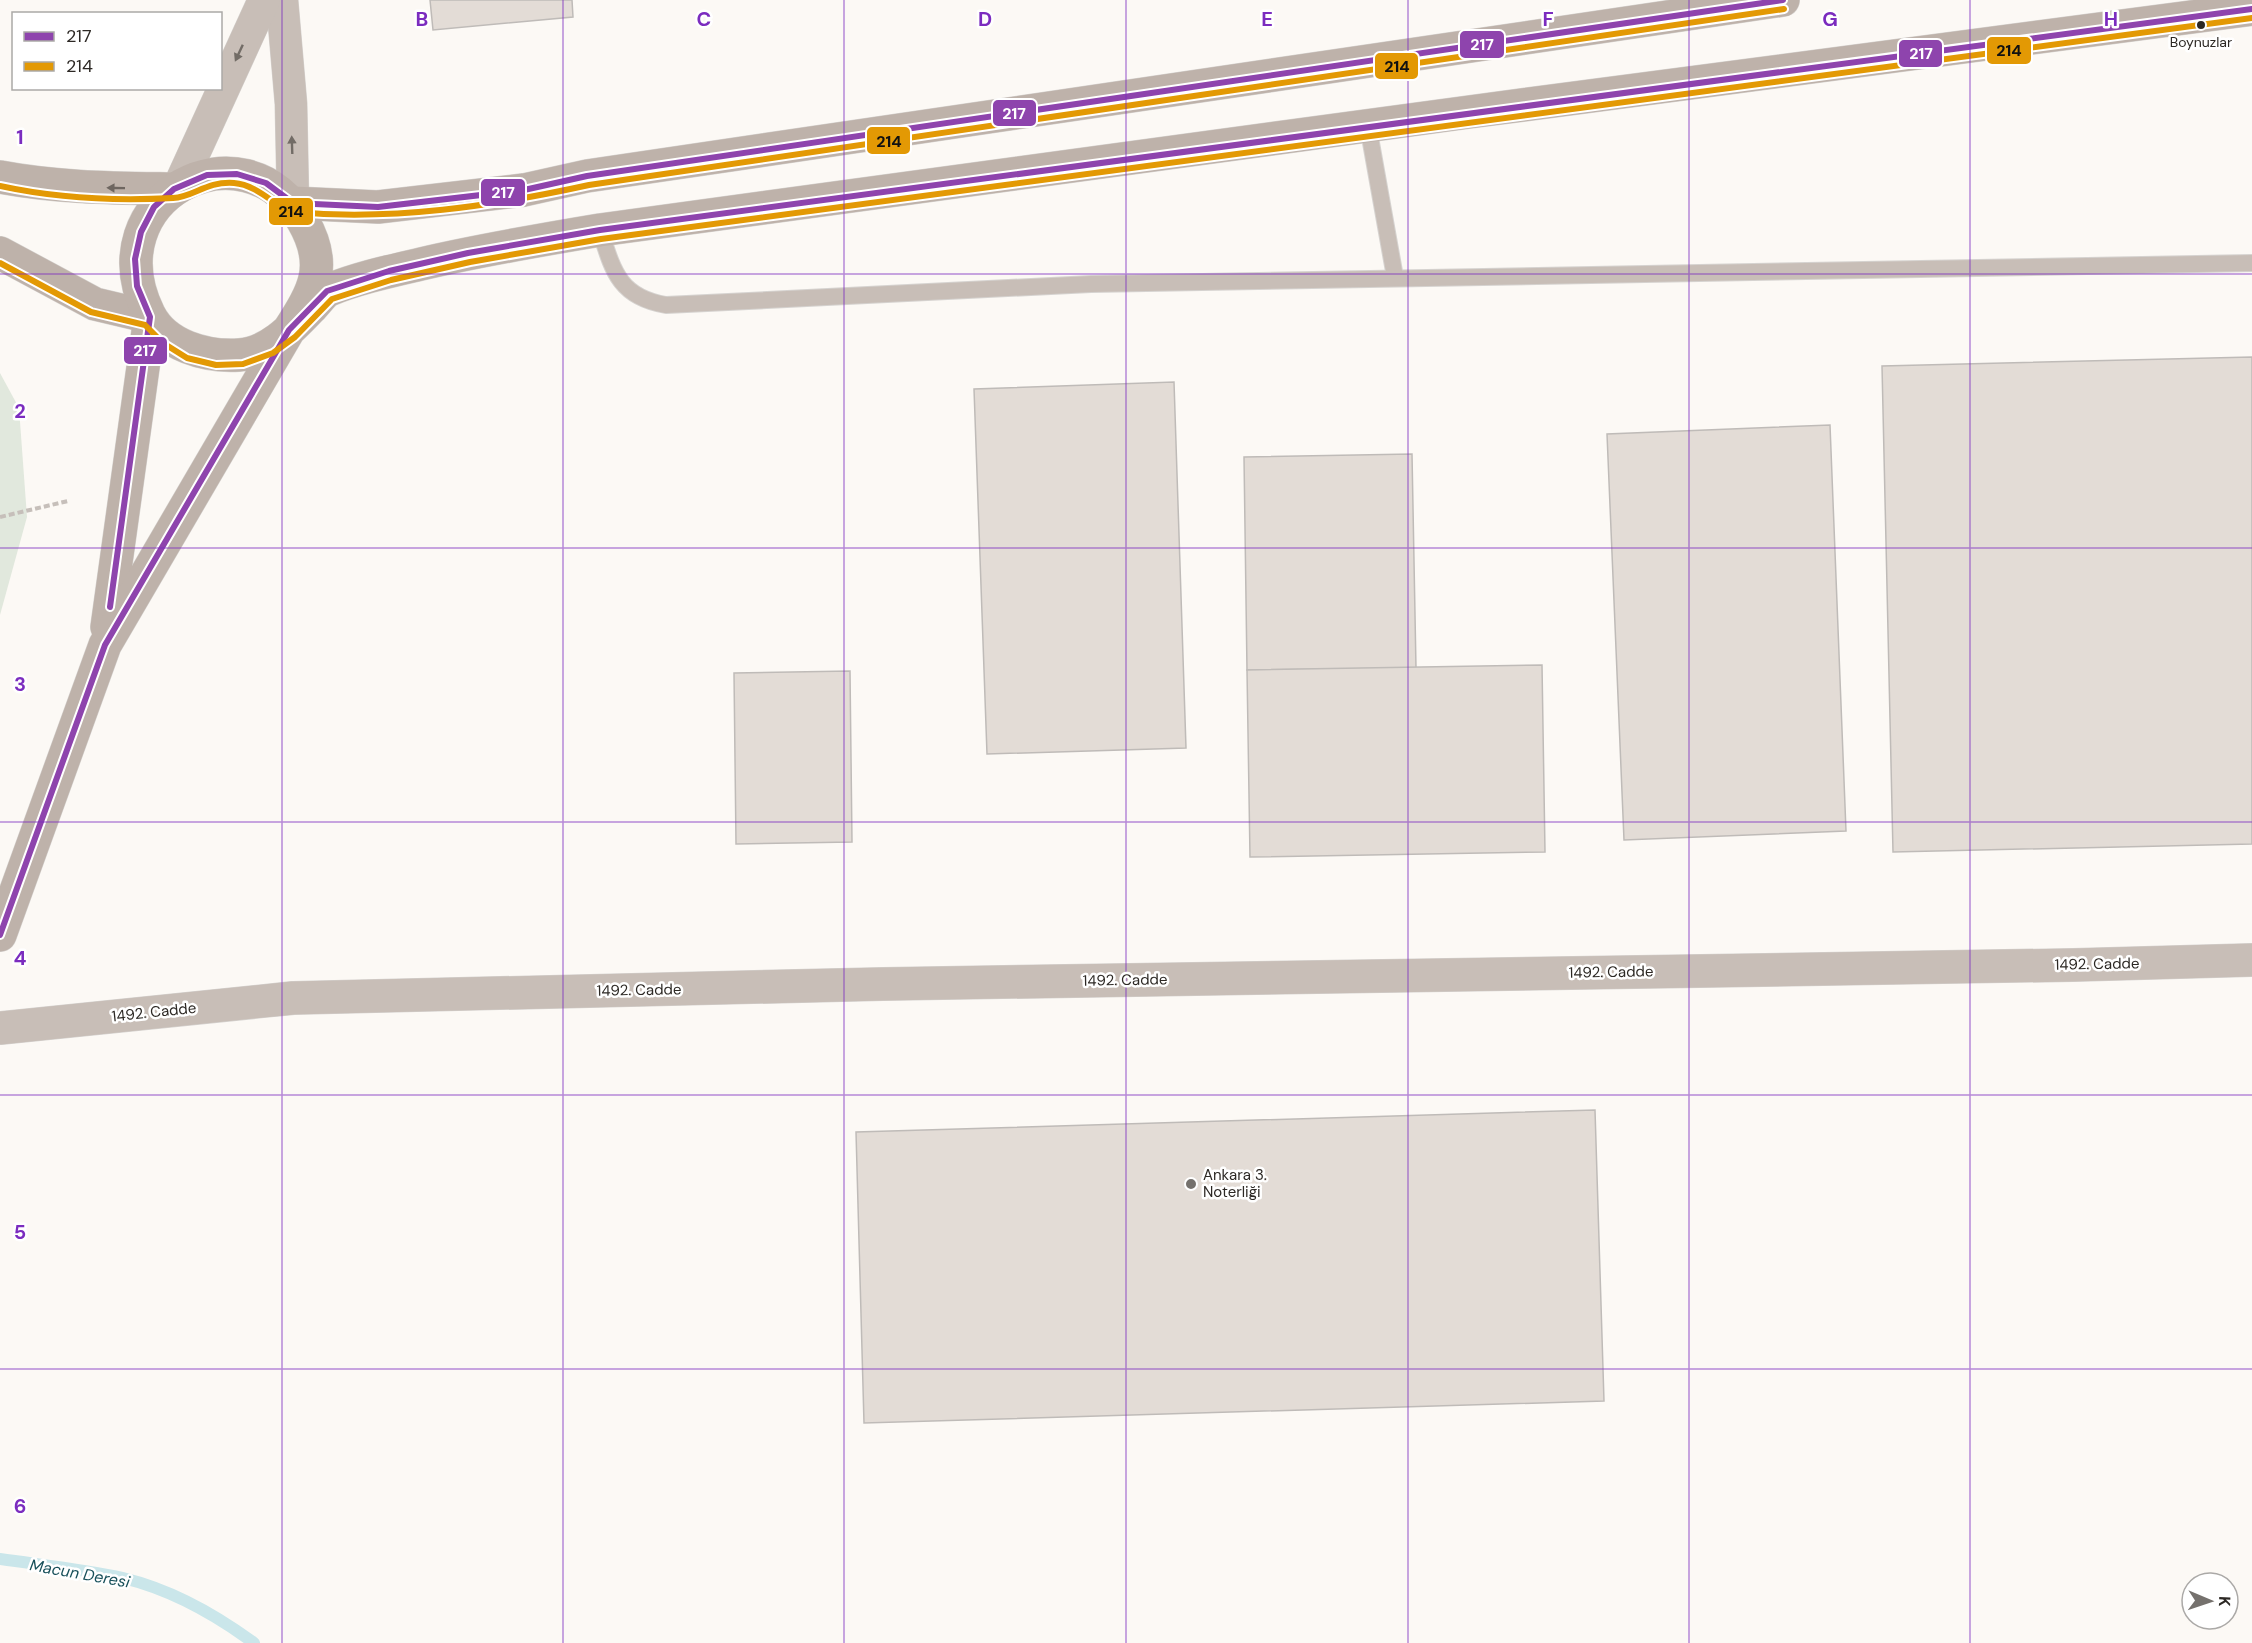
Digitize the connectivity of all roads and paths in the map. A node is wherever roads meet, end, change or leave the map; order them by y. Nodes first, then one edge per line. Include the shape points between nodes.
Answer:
1 (264, 0) edge
2 (282, 0) edge
3 (1783, 0) edge
4 (2252, 9) edge
5 (1368, 126) junction
6 (0, 177) edge
7 (177, 187) junction
8 (293, 203) junction
9 (600, 230) junction
10 (0, 253) edge
11 (2252, 263) edge
12 (1395, 278) junction
13 (150, 317) junction
14 (289, 330) junction
15 (68, 501) dead end
16 (0, 517) edge
17 (105, 645) junction
18 (0, 935) edge
19 (2252, 960) edge
20 (0, 1028) edge

1 -> 7 street
8 -> 2 street via 291,104
3 - 8 main road via 587,176 524,190 378,207
4 - 5 main road
5 - 9 main road
5 - 12 lane
7 -> 6 main road via 99,188
7 - 8 main road via 207,175 237,174 266,183
7 - 13 main road via 154,207 141,232 135,259 137,286
8 - 14 main road via 312,237 316,275 312,294
9 - 12 lane via 614,273 623,285 651,303 666,305 1091,284
9 - 14 main road via 389,271 327,291
10 - 13 main road via 95,304
11 - 12 lane
13 - 14 main road via 168,336 191,350 217,356 243,355 268,346
13 - 17 main road
14 - 17 main road
15 - 16 path
17 - 18 main road
19 - 20 street, 1492. Cadde via 293,998

